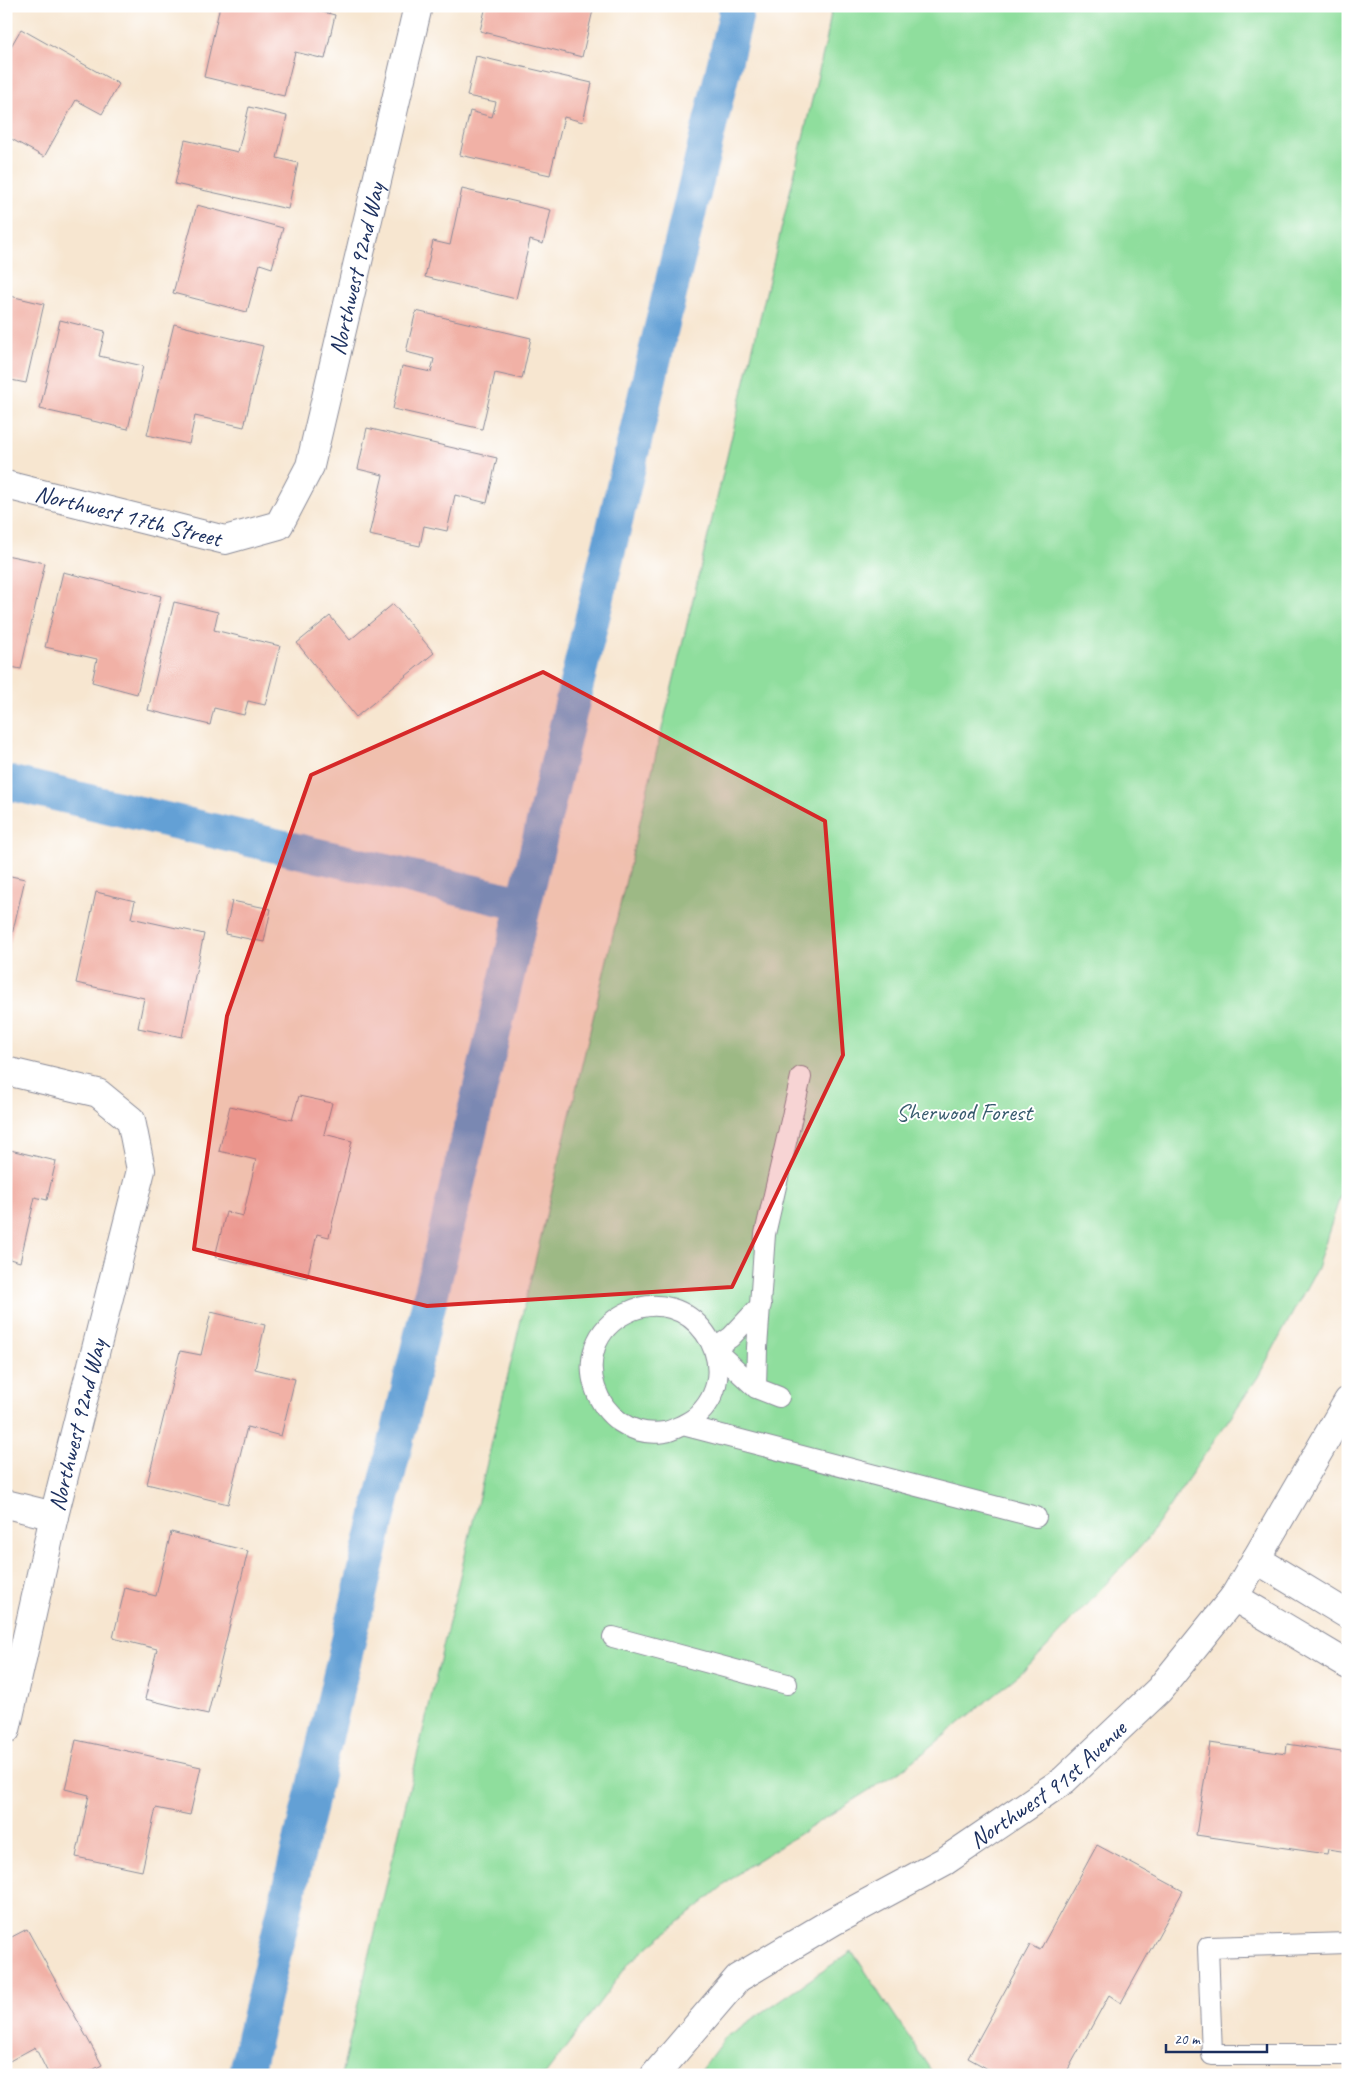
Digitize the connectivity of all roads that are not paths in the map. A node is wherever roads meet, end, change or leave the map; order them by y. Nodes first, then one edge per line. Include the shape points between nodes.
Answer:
1 (418, 6) edge
2 (6, 485) edge
3 (279, 525) joint
4 (6, 1071) edge
5 (801, 1077) dead end
6 (761, 1304) junction
7 (714, 1349) junction
8 (756, 1388) junction
9 (779, 1397) dead end
10 (1348, 1401) edge
11 (683, 1425) junction
12 (6, 1504) edge
13 (54, 1516) junction
14 (1036, 1517) dead end
15 (1256, 1559) junction
16 (1234, 1597) junction
17 (1348, 1615) edge
18 (613, 1637) dead end
19 (1348, 1665) edge
20 (787, 1684) dead end
21 (6, 1730) edge
22 (1348, 1944) edge
23 (1348, 2055) edge
24 (655, 2075) edge

1 - 3 street, Northwest 92nd Way via 310,466
2 - 3 street, Northwest 17th Street via 225,540
4 - 13 street, Northwest 92nd Way via 98,1092 131,1120 141,1170
5 - 6 lane via 765,1234
6 - 7 lane via 731,1337
6 - 8 lane
7 - 8 lane
7 - 11 lane via 718,1367 716,1384 698,1415
7 - 11 lane via 694,1320 678,1311 661,1307 626,1313 611,1323 593,1354 591,1372 595,1389 603,1406 616,1419 631,1428 648,1432 666,1432
8 - 9 lane
10 - 15 street, Northwest 91st Avenue
11 - 14 lane
12 - 13 street
13 - 21 street, Northwest 92nd Way
15 - 16 street, Northwest 91st Avenue
15 - 17 street
16 - 19 street
16 - 24 street, Northwest 91st Avenue via 1159,1690 1064,1780 945,1861 738,1978
18 - 20 lane
22 - 23 lane via 1208,1947 1212,2054

